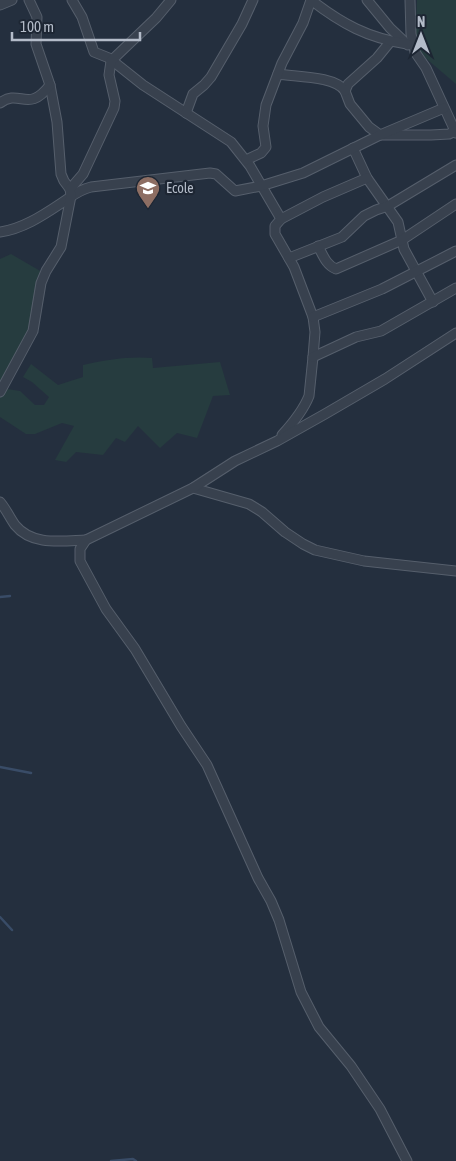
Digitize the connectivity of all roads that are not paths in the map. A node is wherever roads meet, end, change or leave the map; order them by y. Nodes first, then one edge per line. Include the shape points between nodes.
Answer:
1 (12, 0) edge
2 (28, 0) edge
3 (72, 0) edge
4 (171, 0) edge
5 (253, 0) edge
6 (367, 0) edge
7 (410, 0) edge
8 (0, 5) edge
9 (390, 42) junction
10 (407, 44) junction
11 (416, 52) junction
12 (111, 61) junction
13 (278, 74) junction
14 (50, 85) junction
15 (345, 91) junction
16 (0, 103) edge
17 (444, 108) junction
18 (186, 113) junction
19 (453, 120) edge
20 (456, 132) edge
21 (380, 135) junction
22 (353, 148) junction
23 (246, 160) junction
24 (456, 166) edge
25 (367, 178) junction
26 (261, 186) junction
27 (71, 192) junction
28 (456, 204) edge
29 (388, 206) junction
30 (281, 219) junction
31 (1, 229) edge
32 (402, 240) junction
33 (318, 246) junction
34 (456, 251) edge
35 (289, 258) junction
36 (417, 272) junction
37 (456, 288) edge
38 (433, 302) junction
39 (313, 317) junction
40 (456, 333) edge
41 (313, 357) junction
42 (0, 392) edge
43 (277, 441) junction
44 (193, 488) junction
45 (0, 502) edge
46 (86, 540) junction
47 (456, 571) edge
48 (407, 1161) edge

1 - 8 street
2 - 14 street via 37,17 36,44
3 - 12 street via 83,19 93,50
4 - 12 street
5 - 18 street via 211,77 193,94
6 - 10 street
7 - 11 street
9 - 10 street
9 - 13 street via 351,27 311,0
9 - 15 street via 348,84
10 - 11 street
11 - 17 street
12 - 18 street
12 - 27 street via 109,75 114,108
13 - 15 street via 333,82
13 - 23 street via 264,115 266,148
14 - 16 street via 37,99 10,98
14 - 27 street via 57,119 61,174
15 - 21 street via 350,104
17 - 19 street
17 - 21 street
18 - 23 street via 231,142
19 - 20 street
20 - 21 street
21 - 22 street
22 - 25 street
22 - 26 street via 303,174
23 - 26 street
24 - 29 street
25 - 29 street
25 - 30 street via 323,196
26 - 27 street via 234,191 216,174 210,173
26 - 30 street
27 - 31 street via 50,211 28,223
27 - 42 street via 61,247 46,270 33,331
28 - 32 street
29 - 32 street via 398,222
29 - 33 street via 364,216 342,237
30 - 35 street via 275,226 275,234
32 - 33 street via 336,268 325,260
32 - 36 street
33 - 35 street
34 - 36 street
35 - 39 street
36 - 38 street
36 - 39 street via 382,290
37 - 38 street
38 - 41 street via 381,331 356,337
39 - 41 street
40 - 43 street via 361,394
41 - 43 street via 305,405
43 - 44 street via 234,461
44 - 46 street
44 - 47 street via 248,504 315,550 364,561
45 - 46 street via 14,523 30,538
46 - 48 street via 80,550 80,561 106,608 207,765 271,901 302,992 319,1027 380,1109

